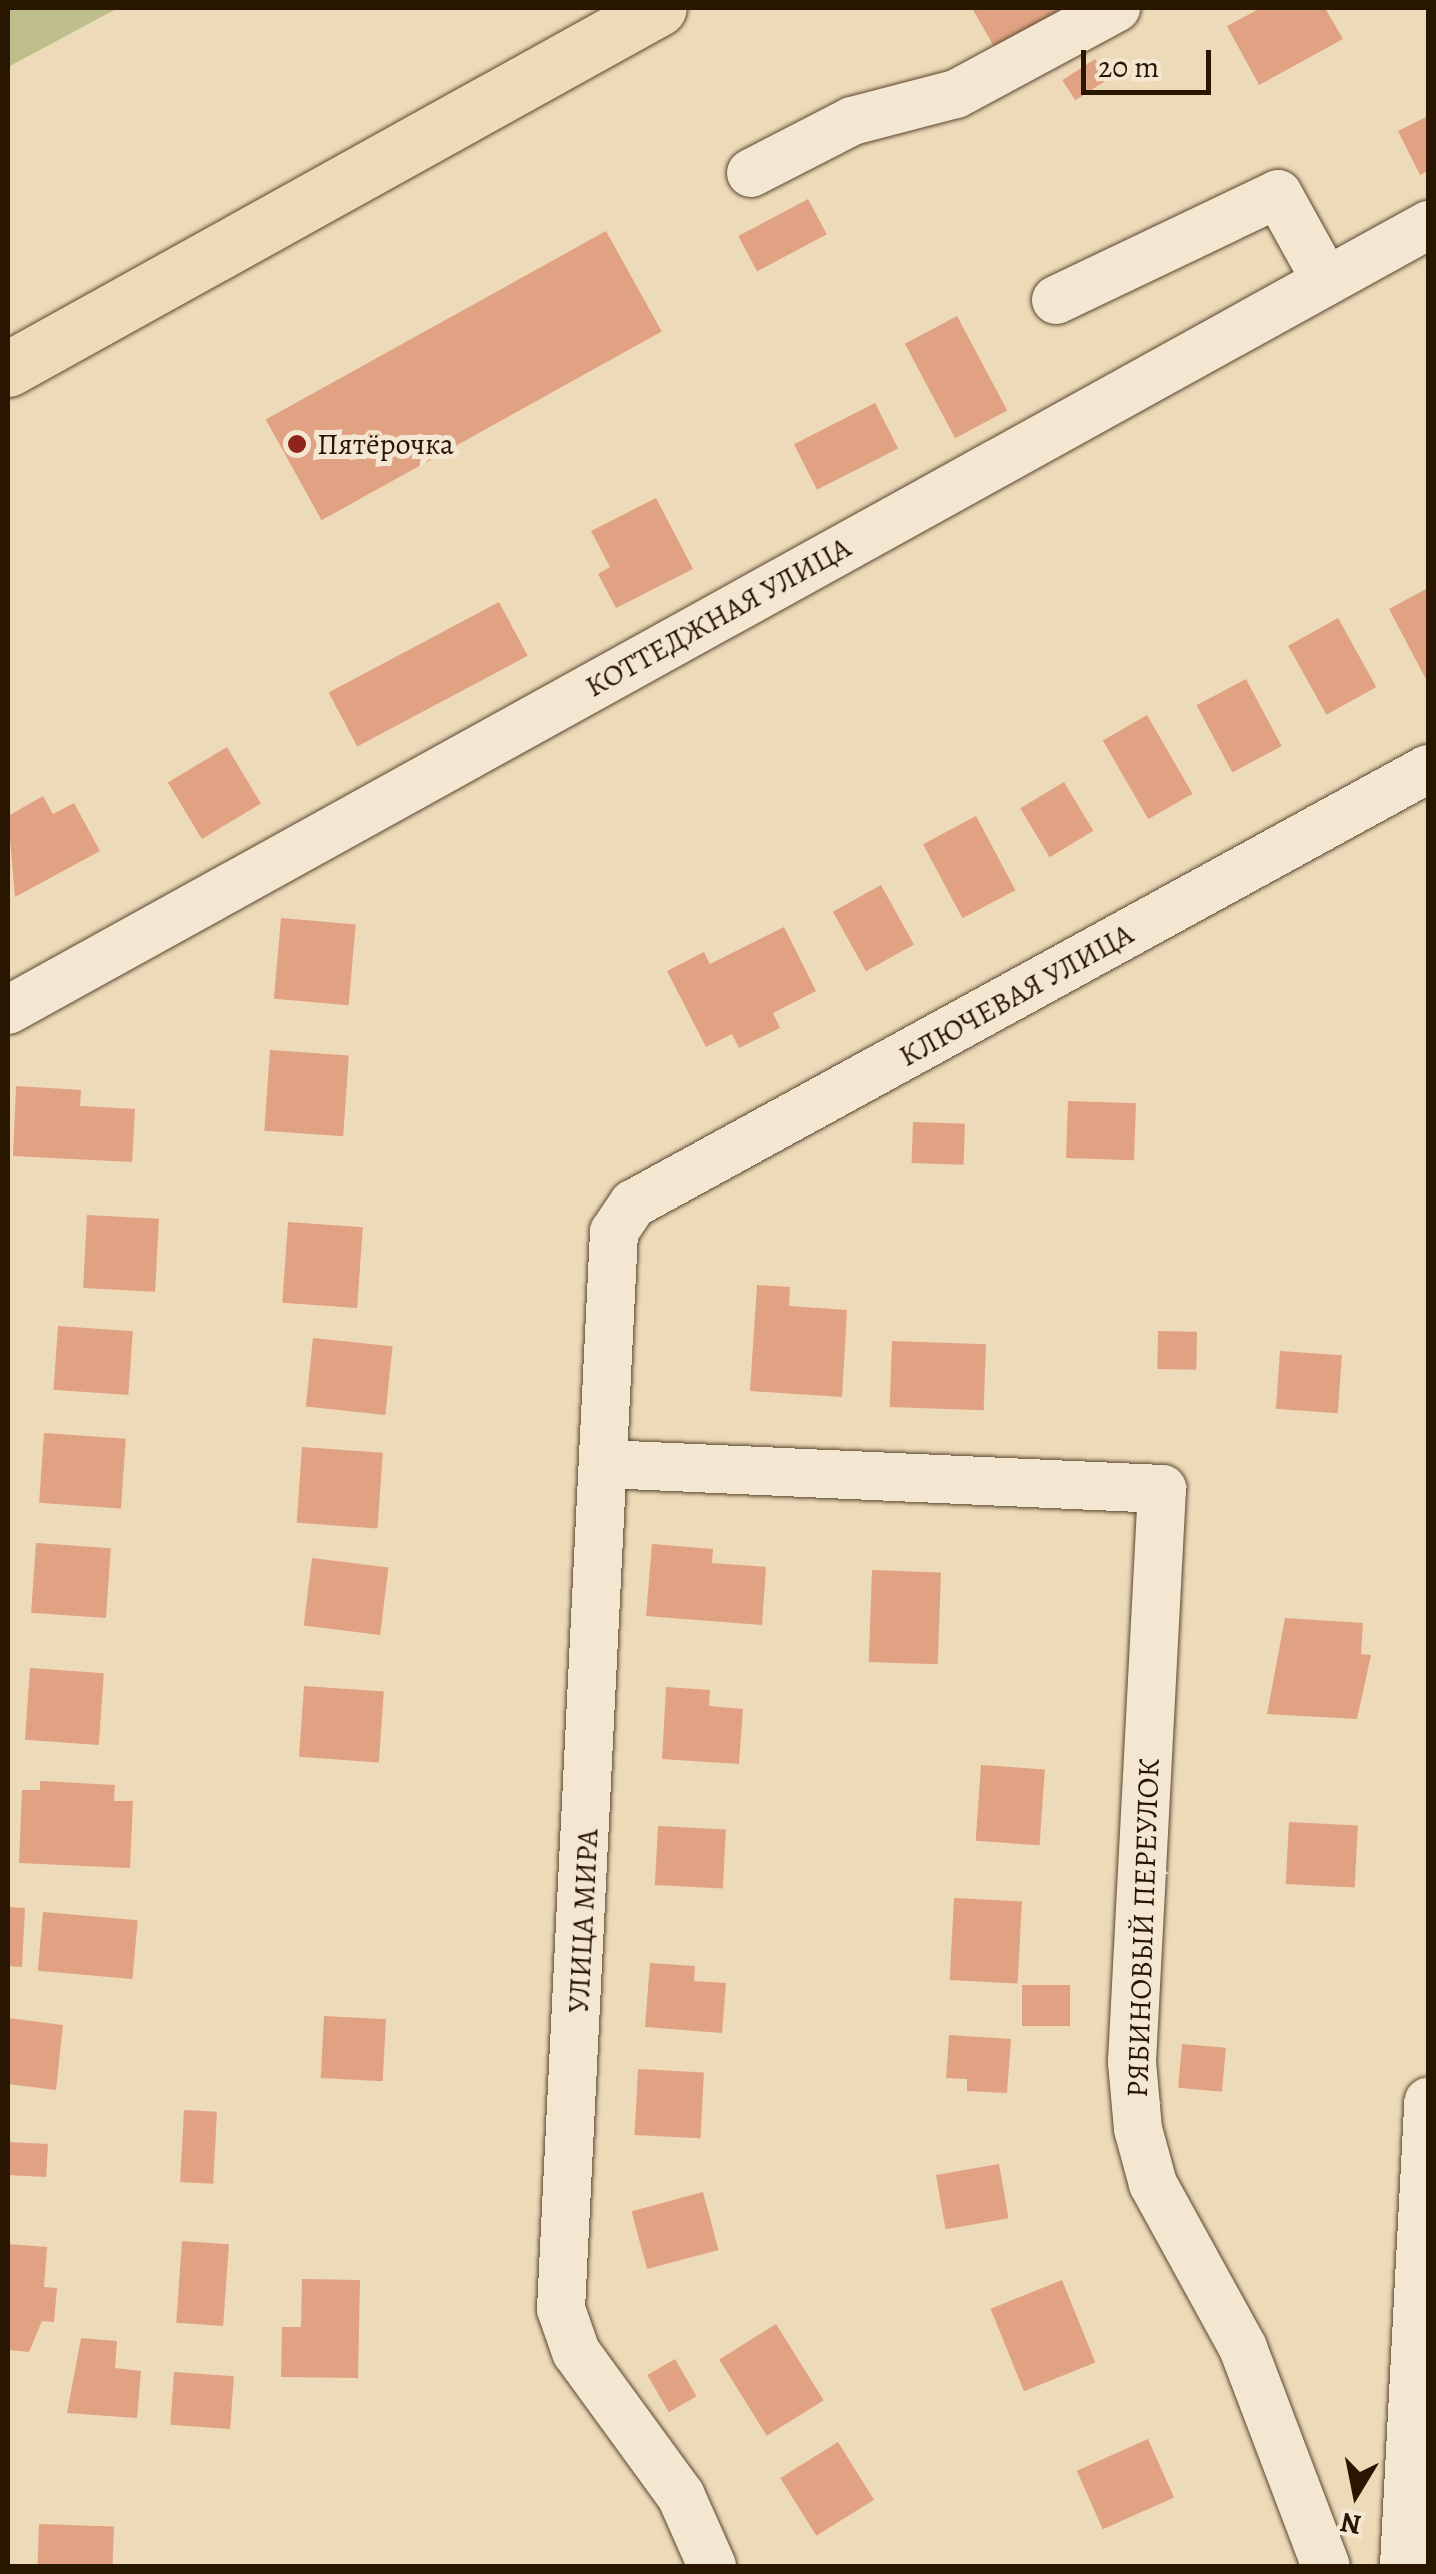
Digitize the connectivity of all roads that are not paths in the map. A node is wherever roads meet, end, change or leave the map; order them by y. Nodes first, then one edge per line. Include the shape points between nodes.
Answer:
1 (659, 8) edge
2 (1116, 8) edge
3 (751, 173) dead end
4 (1428, 225) edge
5 (1326, 282) junction
6 (1056, 300) dead end
7 (8, 369) edge
8 (1428, 769) edge
9 (8, 1010) edge
10 (614, 1232) joint
11 (605, 1464) junction
12 (1428, 2102) edge
13 (712, 2566) edge
14 (1326, 2566) edge
15 (1404, 2566) edge

1 - 7 main road
2 - 3 street via 956,94 852,120
4 - 5 street, КОТТЕДЖНАЯ УЛИЦА
5 - 6 street via 1278,194
5 - 9 street, КОТТЕДЖНАЯ УЛИЦА
8 - 10 street, КЛЮЧЕВАЯ УЛИЦА via 634,1204
10 - 11 street, УЛИЦА МИРА
11 - 13 street, УЛИЦА МИРА via 561,2309 576,2352 680,2496
11 - 14 street, РЯБИНОВЫЙ ПЕРЕУЛОК via 1162,1490 1132,2062 1138,2129 1154,2184 1250,2365
12 - 15 street

